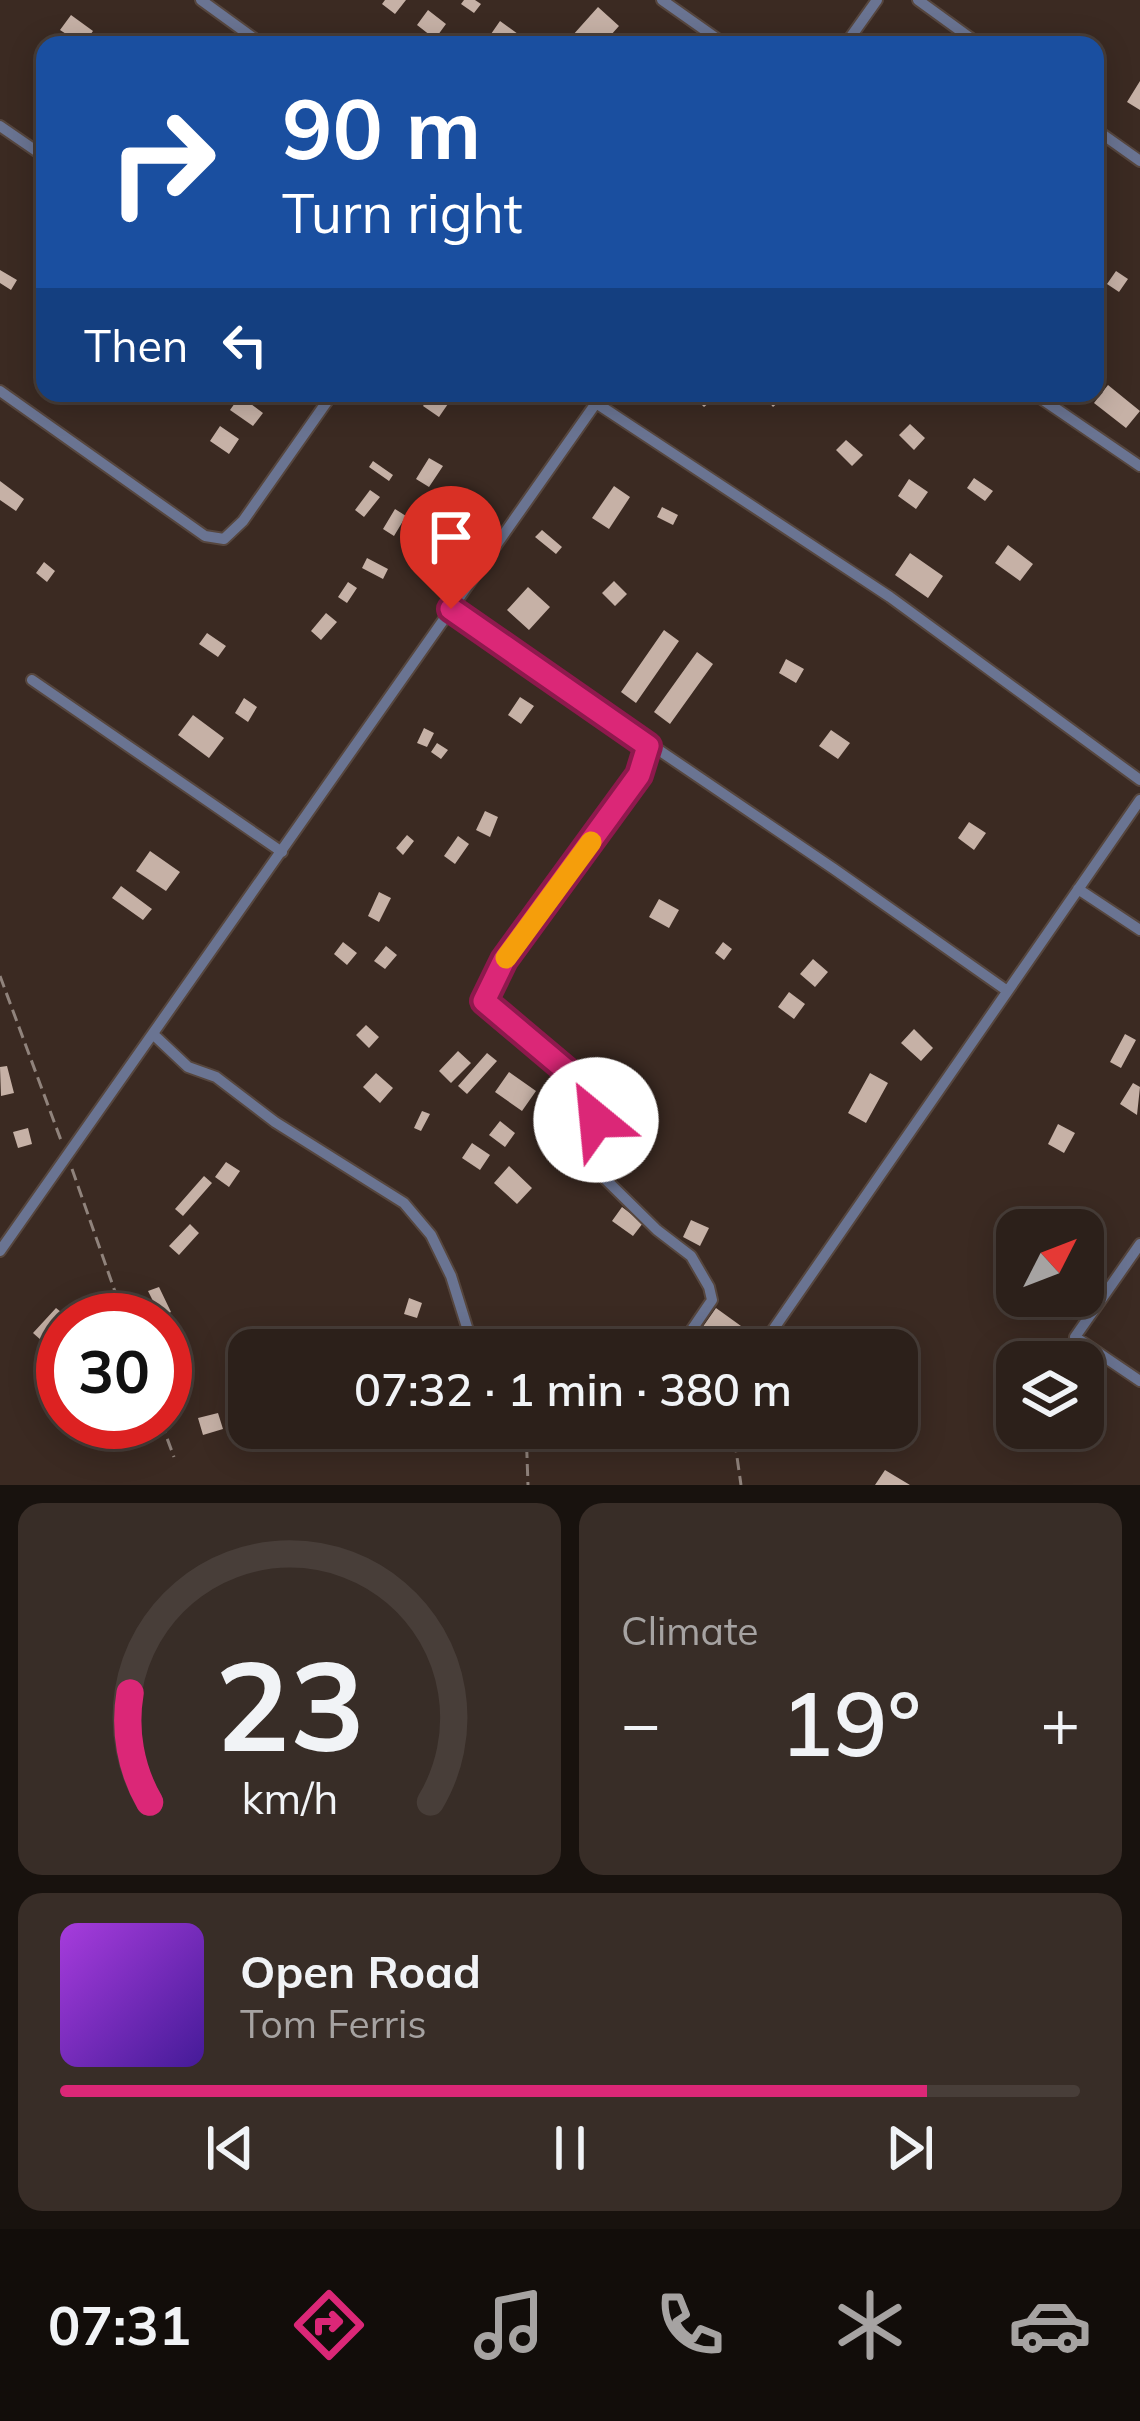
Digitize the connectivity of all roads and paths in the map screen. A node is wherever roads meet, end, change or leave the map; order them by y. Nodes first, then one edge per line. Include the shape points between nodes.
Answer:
1 (202, 0) edge
2 (662, 0) edge
3 (877, 0) edge
4 (917, 0) edge
5 (251, 36) edge
6 (713, 36) edge
7 (851, 36) edge
8 (967, 36) edge
9 (0, 126) edge
10 (1104, 135) edge
11 (36, 151) edge
12 (1140, 161) edge
13 (0, 391) edge
14 (327, 402) edge
15 (596, 402) edge
16 (605, 402) edge
17 (1047, 402) edge
18 (1140, 466) edge
19 (451, 609) junction
20 (32, 680) dead end
21 (648, 746) junction
22 (1140, 780) edge
23 (1140, 800) edge
24 (282, 852) junction
25 (1078, 889) junction
26 (1140, 930) edge
27 (1006, 991) junction
28 (154, 1035) junction
29 (1140, 1244) edge
30 (0, 1251) edge
31 (468, 1329) edge
32 (692, 1329) edge
33 (774, 1329) edge
34 (1140, 1381) edge
35 (171, 1449) edge
36 (527, 1449) edge
37 (735, 1449) edge
38 (174, 1457) dead end
39 (528, 1485) edge
40 (741, 1485) edge

1 - 5 street
2 - 6 street
3 - 7 street
4 - 8 street
9 - 11 street
10 - 12 street
13 - 14 street via 205,536 224,539
15 - 19 street
16 - 22 street
17 - 18 street
19 - 21 street
19 - 24 street
20 - 24 street
21 - 27 street
21 - 32 street via 639,775 504,960 484,1001 597,1101 588,1162 699,1268 712,1300
23 - 25 street
24 - 28 street
25 - 26 street
25 - 27 street
27 - 33 street
28 - 30 street
28 - 31 street via 188,1067 216,1077 404,1203 452,1276
29 - 34 street via 1075,1337
35 - 38 path
36 - 39 path
37 - 40 path

